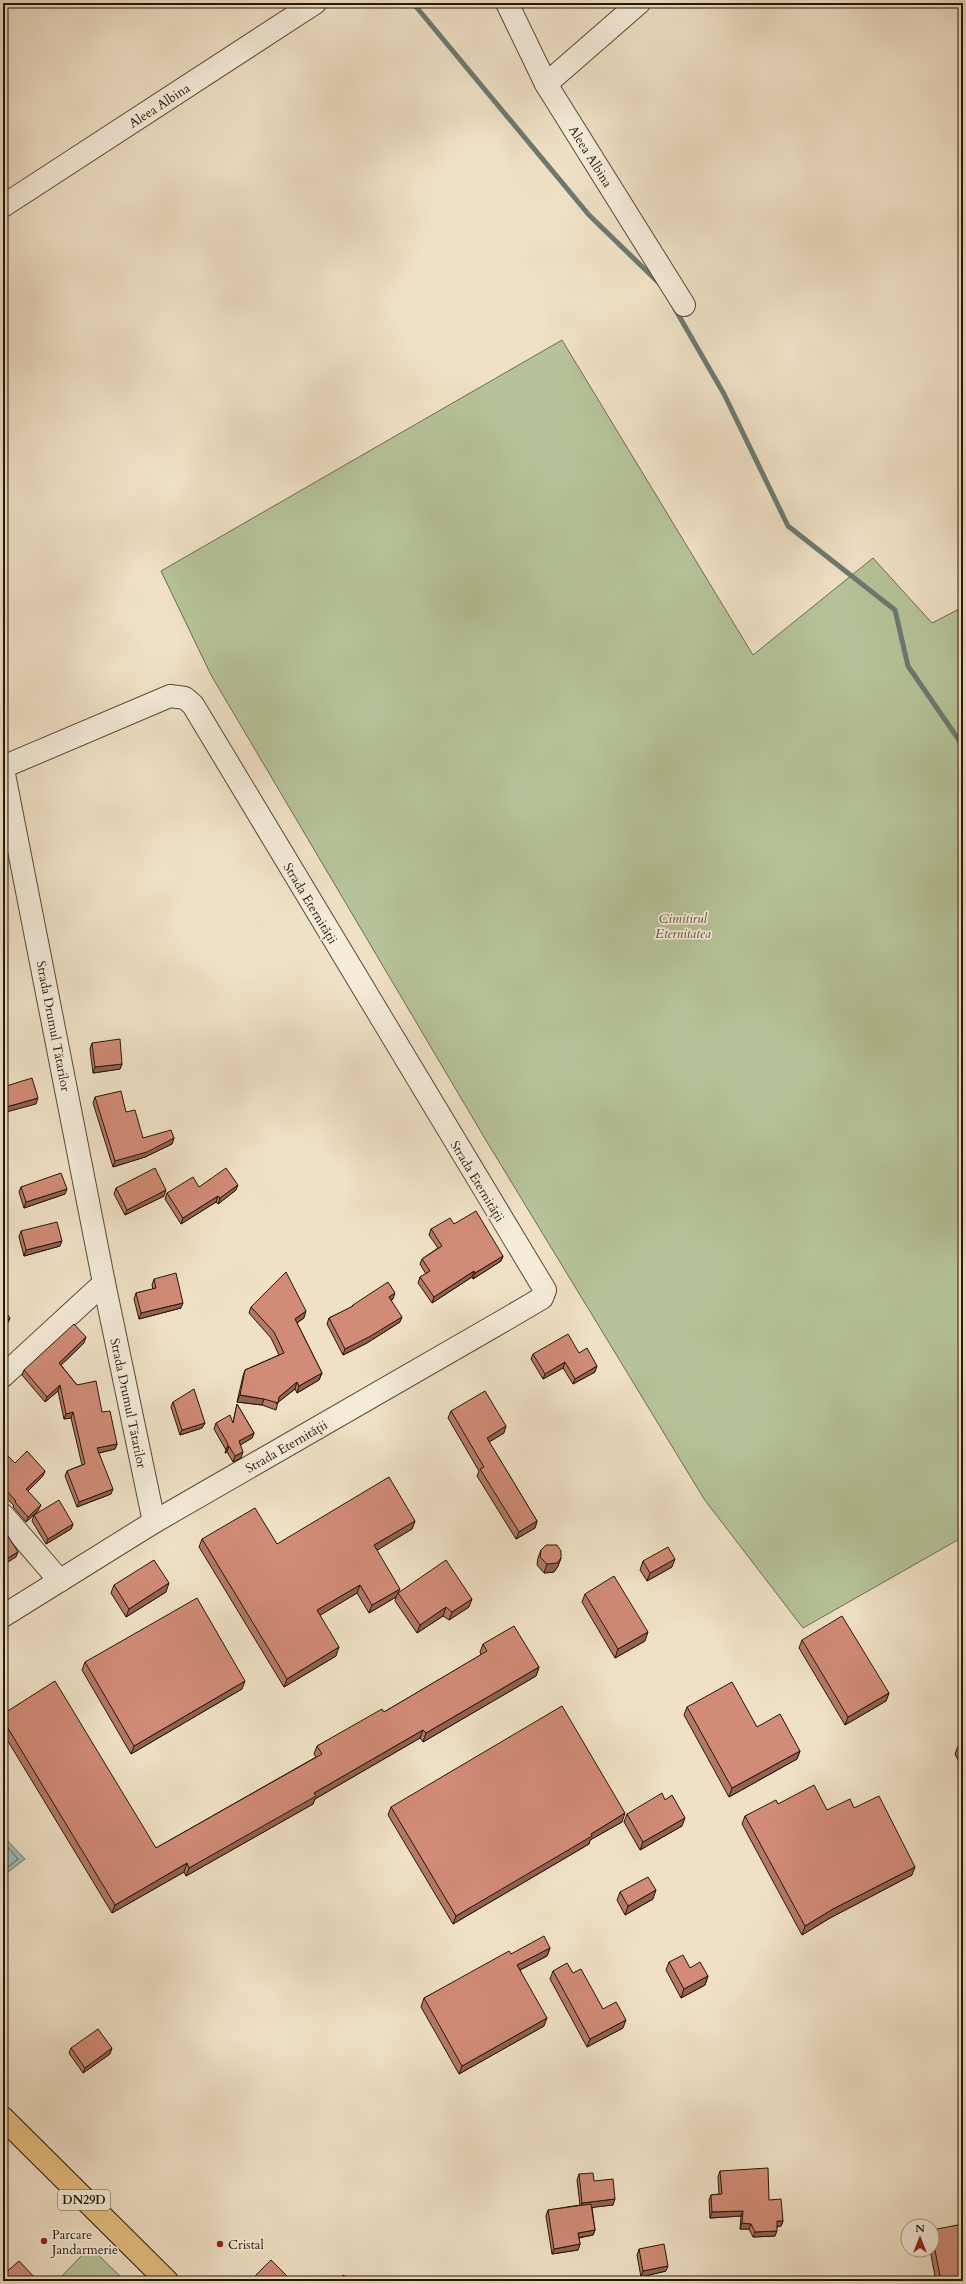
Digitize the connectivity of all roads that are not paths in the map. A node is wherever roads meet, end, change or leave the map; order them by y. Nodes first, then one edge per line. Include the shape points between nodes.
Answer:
1 (315, 3) edge
2 (507, 3) edge
3 (638, 3) edge
4 (546, 84) junction
5 (3, 206) edge
6 (684, 305) dead end
7 (3, 768) edge
8 (104, 1283) junction
9 (3, 1376) edge
10 (3, 1515) edge
11 (154, 1522) junction
12 (60, 1581) junction
13 (3, 1616) edge
14 (3, 2118) edge
15 (167, 2281) edge

1 - 5 street, Aleea Albina
2 - 4 street, Aleea Albina
3 - 4 street
4 - 6 street, Aleea Albina
7 - 8 street, Strada Drumul Tătarilor
7 - 11 street, Strada Eternității via 170,696 189,701 545,1290 542,1298
8 - 9 street
8 - 11 street, Strada Drumul Tătarilor
10 - 12 street
11 - 12 street, Strada Eternității
12 - 13 street, Strada Eternității
14 - 15 main road, DN29D

